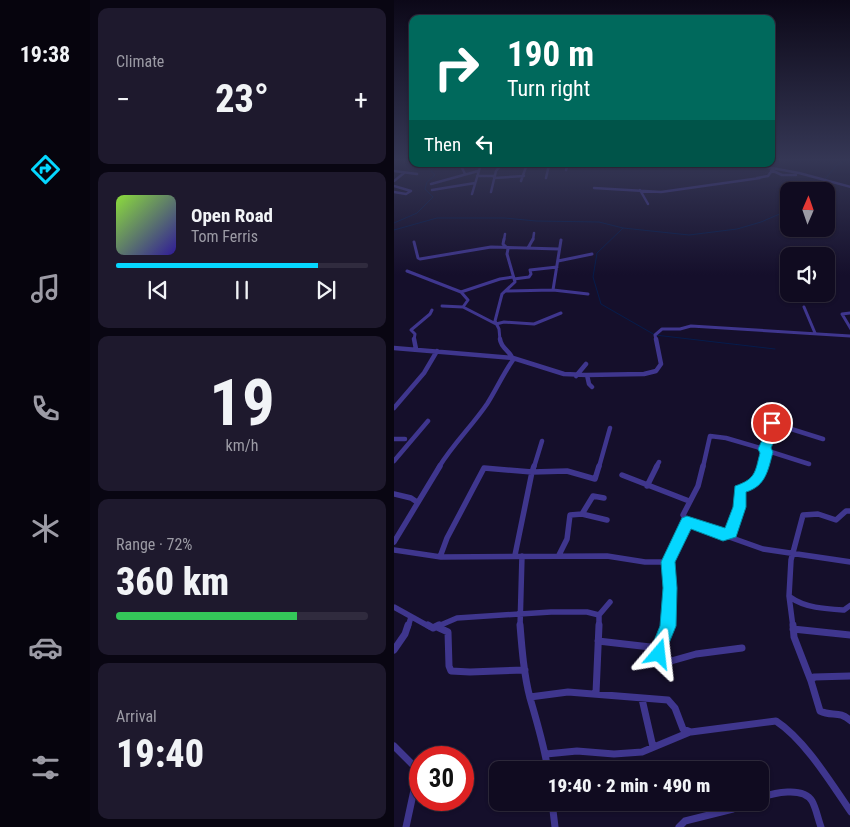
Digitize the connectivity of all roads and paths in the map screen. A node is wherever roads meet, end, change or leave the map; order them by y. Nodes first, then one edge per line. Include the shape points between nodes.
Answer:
1 (645, 199) edge
2 (648, 204) dead end
3 (534, 233) dead end
4 (506, 234) dead end
5 (561, 240) dead end
6 (414, 242) dead end
7 (528, 248) junction
8 (508, 249) junction
9 (559, 250) junction
10 (592, 254) dead end
11 (558, 261) junction
12 (557, 267) junction
13 (407, 271) dead end
14 (514, 280) junction
15 (554, 290) junction
16 (506, 291) junction
17 (460, 292) junction
18 (588, 294) dead end
19 (442, 306) dead end
20 (462, 307) junction
21 (804, 307) dead end
22 (432, 310) dead end
23 (561, 313) dead end
24 (850, 313) edge
25 (496, 324) junction
26 (850, 329) edge
27 (815, 333) junction
28 (850, 336) edge
29 (394, 348) edge
30 (416, 349) junction
31 (437, 351) junction
32 (513, 358) junction
33 (586, 364) dead end
34 (576, 376) junction
35 (586, 376) junction
36 (592, 387) dead end
37 (394, 408) edge
38 (428, 421) dead end
39 (610, 428) dead end
40 (394, 439) edge
41 (405, 439) dead end
42 (823, 439) dead end
43 (542, 441) dead end
44 (766, 450) junction
45 (394, 461) edge
46 (659, 462) dead end
47 (810, 464) dead end
48 (532, 472) junction
49 (622, 475) dead end
50 (647, 486) junction
51 (394, 494) edge
52 (604, 498) dead end
53 (689, 501) junction
54 (417, 502) junction
55 (850, 510) edge
56 (582, 514) junction
57 (607, 520) dead end
58 (687, 522) junction
59 (723, 535) junction
60 (394, 542) edge
61 (394, 550) edge
62 (559, 555) junction
63 (793, 555) junction
64 (518, 556) junction
65 (440, 557) junction
66 (668, 562) junction
67 (850, 562) edge
68 (789, 596) junction
69 (610, 602) dead end
70 (850, 605) edge
71 (394, 607) edge
72 (520, 615) junction
73 (599, 615) junction
74 (411, 617) junction
75 (437, 627) junction
76 (793, 629) junction
77 (850, 635) edge
78 (598, 641) junction
79 (659, 648) junction
80 (742, 648) dead end
81 (394, 650) edge
82 (525, 670) junction
83 (850, 676) edge
84 (811, 681) junction
85 (596, 694) junction
86 (530, 697) junction
87 (642, 699) junction
88 (850, 721) edge
89 (691, 732) junction
90 (394, 746) edge
91 (653, 747) junction
92 (546, 754) junction
93 (547, 761) edge
94 (769, 794) edge
95 (553, 811) edge
96 (725, 811) edge
97 (850, 812) edge
98 (406, 827) edge
99 (556, 827) edge
100 (680, 827) edge
101 (821, 827) edge

1 - 2 street
3 - 7 street
4 - 8 street via 503,244
5 - 9 street
6 - 8 street via 420,259 491,247
7 - 8 street
7 - 9 street
8 - 14 street
9 - 11 street
10 - 11 street
11 - 12 street
12 - 14 street via 530,270 529,277
12 - 15 street
13 - 17 street
14 - 16 street
14 - 17 street via 500,279
15 - 16 street
15 - 18 street
16 - 25 street via 497,307
17 - 20 street via 468,300
19 - 20 street
20 - 25 street
21 - 27 street
22 - 30 street via 411,330 416,334
23 - 25 street via 533,324
24 - 26 street via 842,314
25 - 32 street via 502,345
27 - 28 street
27 - 35 street via 691,326 662,329 655,335 661,364 656,371
29 - 30 street
30 - 31 street
31 - 32 street
31 - 37 street via 424,373
32 - 34 street
32 - 54 street via 488,404 446,454
33 - 34 street
34 - 35 street
35 - 36 street
38 - 45 street
39 - 48 street via 595,479 567,471
40 - 41 street
42 - 44 street via 772,423
43 - 48 street
44 - 47 street
44 - 53 street via 710,436 698,486
44 - 59 street via 761,475 752,485 740,489 740,507 732,530
46 - 50 street
48 - 64 street
48 - 65 street via 484,468 446,538
49 - 50 street
50 - 53 street
51 - 54 street
52 - 56 street via 593,496
53 - 58 street via 684,512
54 - 60 street
55 - 63 street via 836,520 818,514 803,515
56 - 57 street
56 - 62 street via 570,515 567,539
58 - 59 street
58 - 66 street
59 - 63 street
61 - 65 street
62 - 64 street
62 - 66 street
63 - 67 street
63 - 68 street
64 - 65 street
64 - 72 street
66 - 79 street via 668,626
68 - 70 street via 795,602 831,609 844,610
68 - 76 street
69 - 73 street
71 - 74 street
72 - 73 street via 588,612
72 - 75 street via 457,618
72 - 82 street
73 - 78 street
74 - 75 street
74 - 81 street
75 - 82 street via 448,632 451,671
76 - 77 street
76 - 84 street
78 - 79 street
78 - 85 street
79 - 80 street via 660,661 664,663 696,654
82 - 86 street
83 - 84 street via 814,676
84 - 88 street via 820,711 843,714
85 - 86 street via 568,692
85 - 87 street
86 - 92 street
87 - 89 street via 668,700 675,708 683,729
87 - 91 street
89 - 91 street
89 - 97 street via 776,720 819,766
90 - 98 street via 416,768 416,786
91 - 92 street via 642,752 614,754 578,751
92 - 93 street
94 - 101 street via 803,793 811,799
95 - 99 street
96 - 100 street via 684,821

